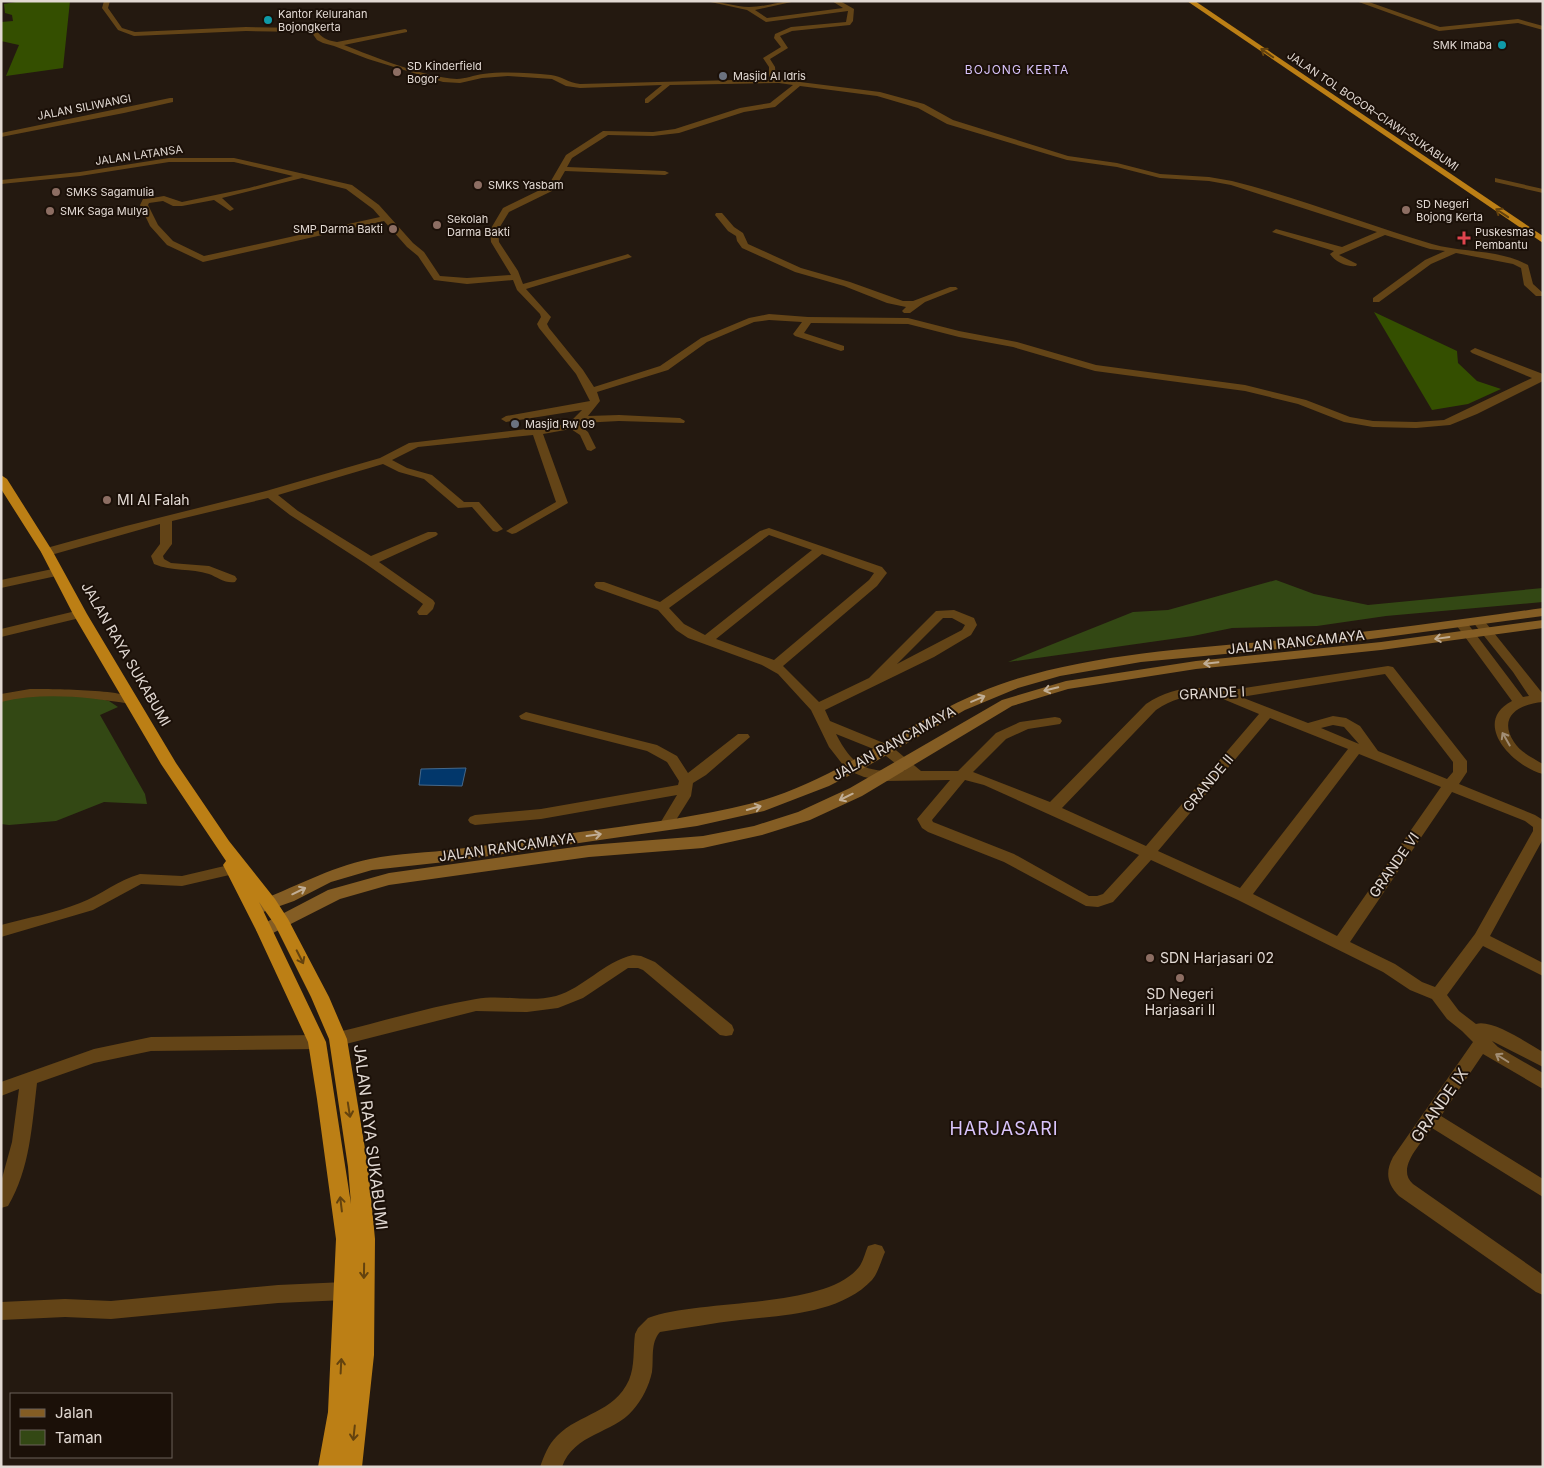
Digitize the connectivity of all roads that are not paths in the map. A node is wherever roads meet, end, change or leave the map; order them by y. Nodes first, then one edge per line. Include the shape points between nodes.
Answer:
1 (107, 1) edge
2 (709, 1) edge
3 (793, 1) edge
4 (835, 1) edge
5 (1190, 1) edge
6 (1359, 1) edge
7 (851, 9) junction
8 (750, 10) junction
9 (1536, 18) dead end
10 (1522, 21) junction
11 (259, 24) dead end
12 (1543, 28) edge
13 (246, 29) junction
14 (405, 31) dead end
15 (336, 44) junction
16 (1306, 69) dead end
17 (772, 81) junction
18 (668, 82) junction
19 (799, 84) junction
20 (170, 100) dead end
21 (648, 101) dead end
22 (1, 135) edge
23 (1443, 162) dead end
24 (563, 169) junction
25 (666, 173) dead end
26 (302, 176) junction
27 (1498, 180) dead end
28 (1, 182) edge
29 (1543, 191) edge
30 (216, 197) junction
31 (230, 209) dead end
32 (719, 215) dead end
33 (386, 218) junction
34 (1276, 232) dead end
35 (1386, 232) junction
36 (1543, 240) edge
37 (1341, 250) junction
38 (1453, 251) junction
39 (628, 257) dead end
40 (1354, 264) dead end
41 (515, 277) junction
42 (520, 288) junction
43 (953, 289) dead end
44 (1541, 294) edge
45 (1376, 300) dead end
46 (913, 304) junction
47 (808, 320) junction
48 (908, 321) junction
49 (840, 348) dead end
50 (1475, 351) dead end
51 (1541, 378) edge
52 (591, 391) junction
53 (593, 405) junction
54 (506, 419) dead end
55 (680, 421) dead end
56 (575, 423) junction
57 (537, 431) junction
58 (591, 448) dead end
59 (384, 460) junction
60 (3, 483) edge
61 (270, 494) junction
62 (166, 521) junction
63 (497, 529) dead end
64 (512, 531) dead end
65 (432, 534) dead end
66 (822, 549) junction
67 (47, 552) junction
68 (370, 561) junction
69 (57, 572) junction
70 (231, 579) dead end
71 (1, 584) edge
72 (600, 585) dead end
73 (662, 607) junction
74 (423, 612) dead end
75 (1543, 612) edge
76 (80, 614) junction
77 (1543, 624) edge
78 (1482, 626) junction
79 (1465, 628) junction
80 (1, 633) edge
81 (708, 640) junction
82 (776, 666) junction
83 (1388, 670) joint
84 (875, 679) junction
85 (1225, 695) junction
86 (1, 698) edge
87 (1540, 698) edge
88 (130, 700) junction
89 (1520, 702) junction
90 (817, 708) junction
91 (1268, 712) junction
92 (526, 716) dead end
93 (1055, 721) dead end
94 (822, 723) junction
95 (1309, 728) junction
96 (743, 737) dead end
97 (1356, 748) junction
98 (886, 749) junction
99 (1374, 756) junction
100 (905, 764) junction
101 (852, 767) junction
102 (1543, 770) edge
103 (962, 775) junction
104 (885, 776) junction
105 (920, 776) junction
106 (686, 785) junction
107 (1449, 786) junction
108 (1052, 809) junction
109 (475, 820) dead end
110 (666, 825) junction
111 (223, 845) junction
112 (1148, 854) junction
113 (233, 870) junction
114 (1243, 896) junction
115 (262, 907) junction
116 (273, 926) junction
117 (1, 931) edge
118 (1481, 938) junction
119 (1340, 944) junction
120 (1543, 970) edge
121 (1438, 995) junction
122 (726, 1030) dead end
123 (1486, 1037) junction
124 (338, 1039) junction
125 (316, 1042) junction
126 (1543, 1060) edge
127 (29, 1079) junction
128 (1543, 1082) edge
129 (1, 1089) edge
130 (1429, 1117) junction
131 (1543, 1189) edge
132 (1, 1200) edge
133 (875, 1252) dead end
134 (1543, 1286) edge
135 (345, 1291) junction
136 (1, 1311) edge
137 (330, 1467) edge
138 (350, 1467) edge
139 (551, 1467) edge

1 - 13 street via 105,8 118,26 131,34
2 - 8 street
3 - 8 street
4 - 7 street
36 -> 5 highway, JALAN TOL BOGOR–CIAWI–SUKABUMI
6 - 10 street via 1439,30
7 - 8 street via 766,20
7 - 17 street via 848,24 791,29 777,35 785,48 766,58 772,67
9 - 10 street
10 - 12 street
11 - 13 street
13 - 15 street via 308,30 315,32 321,40
14 - 15 street
15 - 18 street via 447,81 504,74 554,77 577,86
16 - 23 highway, JALAN TOL BOGOR–CIAWI–SUKABUMI
17 - 18 street
17 - 19 street
18 - 21 street
19 - 24 street via 772,105 747,109 676,131 606,133 569,157
19 - 35 street via 892,97 922,106 950,122 1072,159 1113,164 1160,176 1209,178 1240,184
20 - 22 street, JALAN SILIWANGI
24 - 25 street
24 - 41 street via 551,188 506,210 494,230 495,242 511,264
26 - 28 street, JALAN LATANSA via 234,160 185,159
26 - 30 street
26 - 33 street, JALAN LATANSA via 349,187 370,200
27 - 29 street
30 - 31 street
30 - 33 street via 178,204 162,198 144,204 154,226 170,243 203,258
32 - 46 street via 731,230 740,235 745,246 788,267 848,284 890,301
33 - 41 street, JALAN LATANSA via 421,254 437,278 467,281
34 - 37 street
35 - 37 street
35 - 38 street
37 - 40 street via 1334,254 1335,257
38 - 44 street via 1498,257 1521,264 1527,272 1529,284
38 - 45 street via 1428,262
39 - 42 street
41 - 42 street
42 - 52 street via 544,313 544,328
43 - 46 street
46 - 48 street via 905,315
47 - 48 street
47 - 49 street via 798,334
47 - 52 street via 754,319 704,340 664,368
48 - 51 street via 1014,344 1095,368 1245,388 1299,401 1348,420 1373,424 1446,423
50 - 51 street
52 - 53 street via 595,401
53 - 54 street
53 - 56 street
55 - 56 street via 627,418
56 - 57 street
56 - 58 street via 586,435
57 - 59 street via 418,444
57 - 64 street via 562,504
59 - 61 street
59 - 63 street via 403,470 428,476 462,506 477,505
60 - 67 highway, JALAN RAYA SUKABUMI
61 - 62 street
61 - 68 street
62 - 67 street
62 - 70 street via 166,544 157,556 158,562 209,570
65 - 68 street
66 - 73 street via 774,532 764,532
66 - 81 street
66 - 82 street via 874,567 880,576
67 - 69 highway, JALAN RAYA SUKABUMI
68 - 74 street via 429,603
69 - 71 street
69 - 76 highway, JALAN RAYA SUKABUMI
72 - 73 street
73 - 81 street via 685,631
75 - 78 street, JALAN RANCAMAYA
76 - 80 street
76 - 88 highway, JALAN RAYA SUKABUMI
77 - 78 street, JALAN RANCAMAYA
78 - 79 street, JALAN RANCAMAYA
78 - 87 street
79 - 89 street
98 -> 79 street, JALAN RANCAMAYA via 960,707 1013,685 1058,672 1141,658
79 -> 100 street, JALAN RANCAMAYA via 1381,646 1196,665 1066,685 1007,703
81 - 82 street
82 - 90 street
83 - 85 street, GRANDE I
83 - 107 street, GRANDE VI via 1460,761 1459,776
84 - 84 street via 967,632 970,621 954,614 940,614
84 - 90 street
85 - 91 street
85 - 108 street, GRANDE I via 1195,691 1174,694 1158,701
86 - 88 street via 17,694 100,694
87 - 89 street
88 - 111 highway, JALAN RAYA SUKABUMI
102 -> 89 street via 1516,752 1502,732 1502,719 1508,709
90 - 94 street
91 - 95 street
91 - 112 street, GRANDE II
92 - 106 street via 652,748 672,759
93 - 103 street via 1025,725 1001,736
94 - 98 street
94 - 101 street
95 - 97 street
95 - 99 street via 1329,721 1349,722
96 - 106 street
97 - 99 street
97 - 114 street
98 - 100 street
98 - 101 street, JALAN RANCAMAYA
99 - 107 street
100 - 104 street, JALAN RANCAMAYA
100 - 105 street
101 - 104 street
110 -> 101 street, JALAN RANCAMAYA via 758,807 824,782
103 - 105 street
103 - 108 street via 989,782
103 - 112 street, GRANDE II via 924,819 927,825 1009,858 1086,901 1098,902 1108,898
104 - 105 street
104 -> 116 street, JALAN RANCAMAYA via 817,811 756,831 703,842 589,851 389,879 327,898
106 - 109 street via 541,814
106 - 110 street via 680,804
107 - 118 street via 1537,821 1542,828
107 - 119 street, GRANDE VI
108 - 112 street
115 -> 110 street, JALAN RANCAMAYA via 325,878 372,864
111 - 113 highway, JALAN RAYA SUKABUMI
111 - 115 highway, JALAN RAYA SUKABUMI
112 - 114 street
113 - 115 highway, JALAN RAYA SUKABUMI
113 - 117 street via 182,881 140,879 88,906
114 - 119 street
115 - 116 highway, JALAN RAYA SUKABUMI
116 -> 124 highway, JALAN RAYA SUKABUMI via 320,997
116 - 125 highway, JALAN RAYA SUKABUMI
118 - 120 street
118 - 121 street
119 - 121 street
121 - 123 street via 1453,1014
122 - 124 street via 649,966 633,960 620,965 573,997 556,1003 474,1005
123 - 126 street
128 -> 123 street via 1499,1057
123 - 130 street, GRANDE IX
124 -> 138 highway, JALAN RAYA SUKABUMI via 358,1167 364,1239 363,1355
125 - 127 street via 131,1046 109,1050
135 -> 125 highway, JALAN RAYA SUKABUMI via 346,1239
127 - 129 street
127 - 132 street via 17,1158 8,1191
130 - 131 street
130 - 134 street, GRANDE IX via 1399,1162 1395,1175 1397,1181
133 - 139 street via 867,1272 830,1296 780,1308 655,1324 645,1334 643,1367 629,1400 612,1416 601,1419 565,1441
135 - 136 street via 110,1310
137 -> 135 highway, JALAN RAYA SUKABUMI via 339,1412

